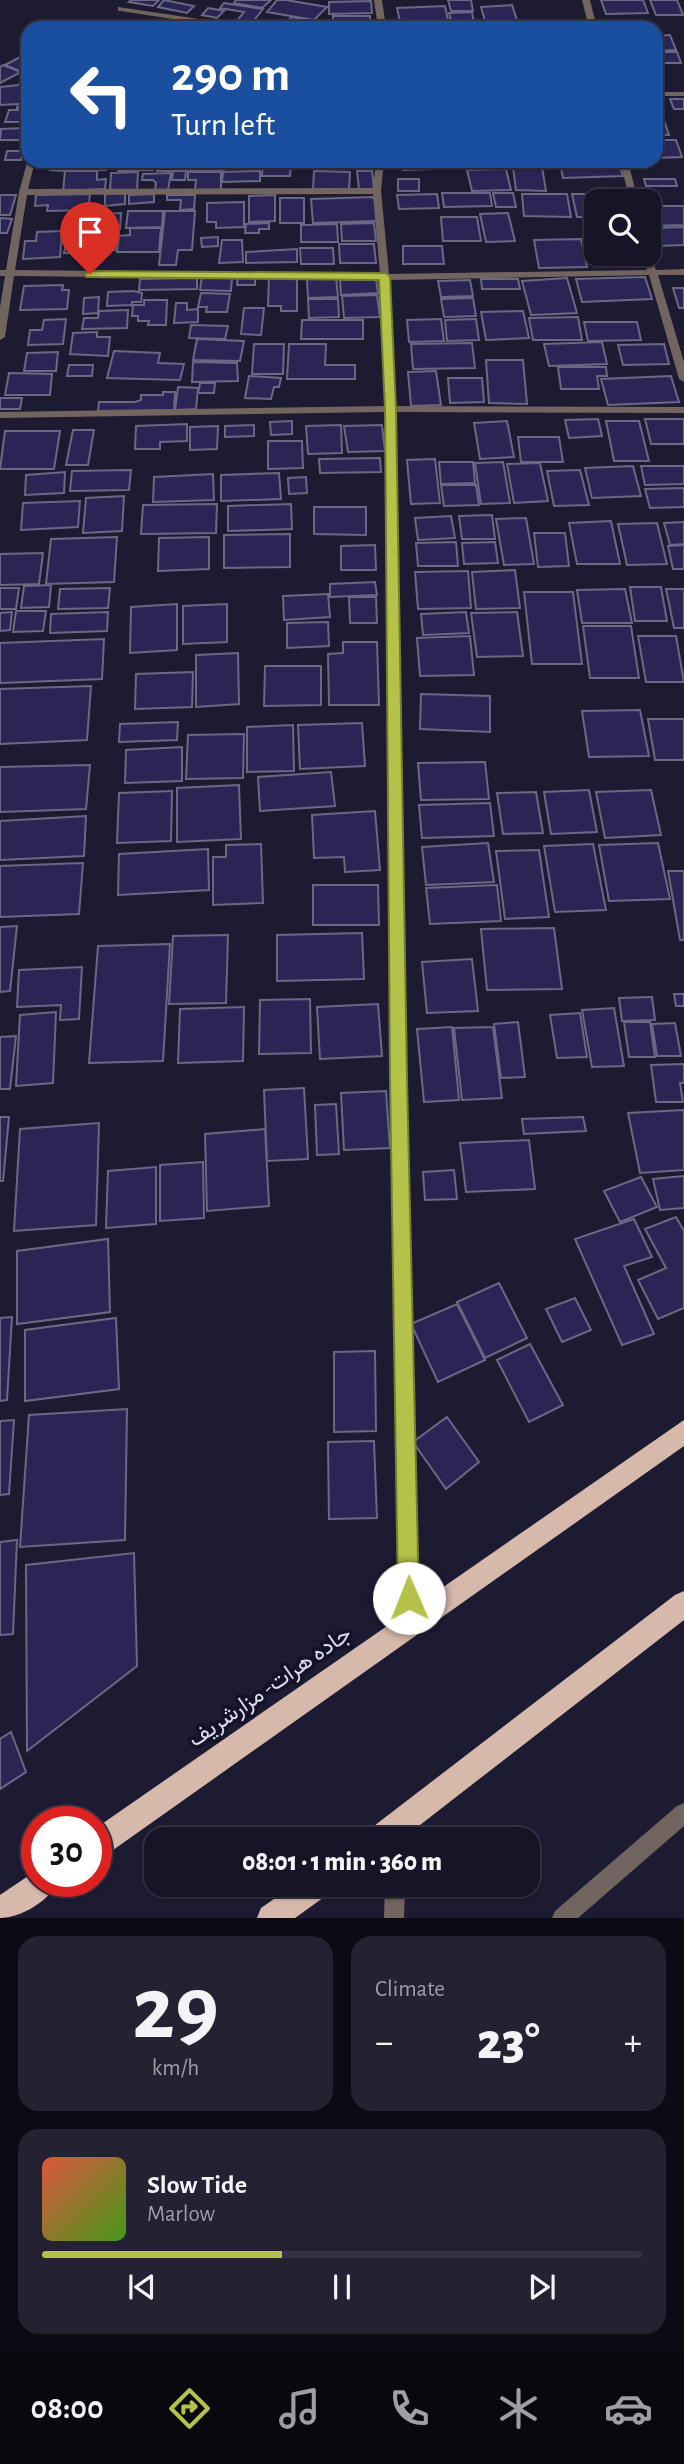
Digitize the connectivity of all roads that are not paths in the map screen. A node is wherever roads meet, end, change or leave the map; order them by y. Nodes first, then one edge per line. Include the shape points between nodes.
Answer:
1 (378, 0) edge
2 (586, 0) edge
3 (121, 9) dead end
4 (200, 21) edge
5 (381, 21) edge
6 (591, 21) edge
7 (663, 94) edge
8 (684, 94) edge
9 (29, 168) edge
10 (379, 168) edge
11 (626, 168) edge
12 (631, 189) edge
13 (377, 191) junction
14 (23, 192) junction
15 (650, 266) edge
16 (652, 272) junction
17 (684, 272) edge
18 (5, 274) edge
19 (385, 276) junction
20 (0, 337) edge
21 (684, 379) edge
22 (391, 409) junction
23 (684, 410) edge
24 (0, 415) edge
25 (684, 1432) edge
26 (684, 1604) edge
27 (409, 1625) junction
28 (684, 1813) edge
29 (402, 1827) edge
30 (112, 1834) edge
31 (21, 1897) edge
32 (300, 1897) edge
33 (395, 1897) edge
34 (0, 1912) edge
35 (271, 1918) edge
36 (394, 1918) edge
37 (562, 1918) edge

1 - 5 street
2 - 6 street
3 - 4 street
7 - 8 street
9 - 14 street
10 - 13 street
11 - 12 street
13 - 14 street
13 - 19 street
14 - 18 street
15 - 16 street
16 - 17 street
16 - 19 street
16 - 21 street
18 - 19 street
18 - 20 street
19 - 22 street
22 - 23 street
22 - 24 street
22 - 27 street
25 - 27 highway, جاده هرات- مزارشریف
26 - 29 highway
27 - 30 highway, جاده هرات- مزارشریف
28 - 37 street
31 - 34 highway
32 - 35 highway
33 - 36 street

